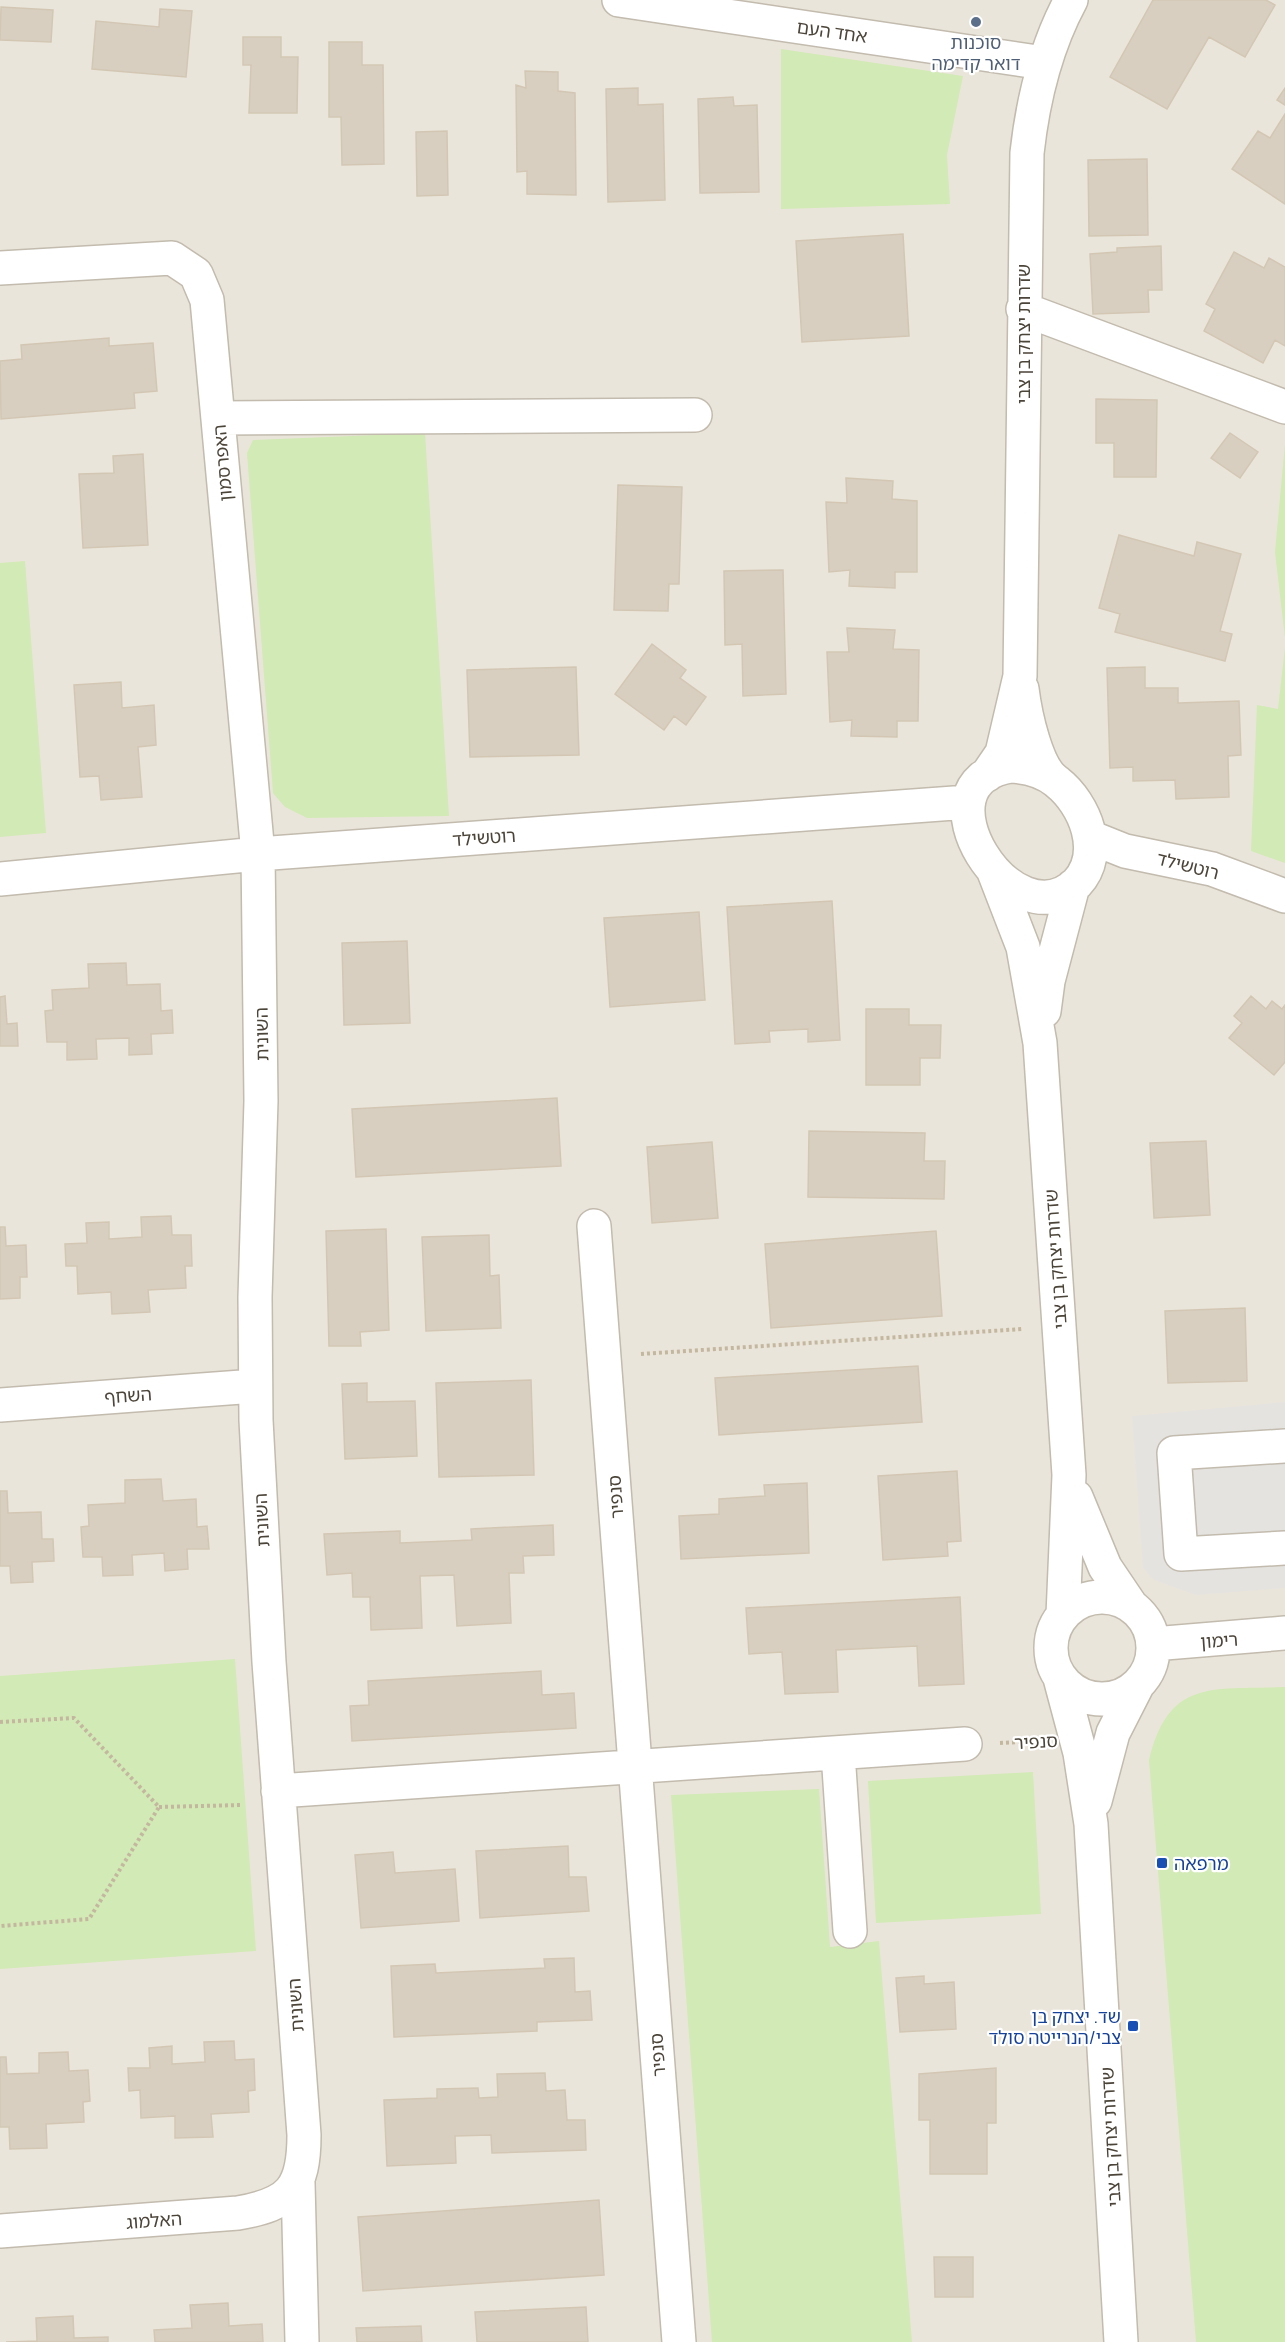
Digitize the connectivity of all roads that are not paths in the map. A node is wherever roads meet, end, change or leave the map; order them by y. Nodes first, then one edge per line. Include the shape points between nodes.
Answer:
1 (619, 0) edge
2 (1071, 0) edge
3 (1044, 63) junction
4 (0, 268) edge
5 (1023, 309) junction
6 (1285, 408) edge
7 (695, 415) dead end
8 (218, 418) junction
9 (1020, 676) junction
10 (987, 775) junction
11 (1056, 781) junction
12 (968, 802) junction
13 (1090, 837) junction
14 (258, 854) junction
15 (994, 872) junction
16 (0, 879) edge
17 (1073, 886) junction
18 (1285, 896) edge
19 (1040, 1043) junction
20 (594, 1226) dead end
21 (255, 1386) junction
22 (0, 1405) edge
23 (1285, 1446) edge
24 (1069, 1475) junction
25 (1285, 1548) edge
26 (1132, 1607) junction
27 (1063, 1615) junction
28 (1285, 1633) edge
29 (1153, 1644) junction
30 (1060, 1678) junction
31 (1138, 1684) junction
32 (965, 1744) road end
33 (838, 1753) junction
34 (635, 1767) junction
35 (279, 1798) junction
36 (1092, 1824) junction
37 (850, 1931) dead end
38 (298, 2183) junction
39 (0, 2231) edge
40 (302, 2342) edge
41 (679, 2342) edge
42 (1121, 2342) edge

1 - 3 street, אחד העם
2 - 3 street, שדרות יצחק בן צבי
3 - 5 street, שדרות יצחק בן צבי via 1027,153
4 - 8 street, האפרסמון via 159,257 185,264 201,282 207,300
5 - 6 street
5 - 9 street, שדרות יצחק בן צבי
7 - 8 street
8 - 14 street, האפרסמון
9 - 10 street, שדרות יצחק בן צבי via 1002,753
9 - 11 street, שדרות יצחק בן צבי via 1031,733 1050,777
10 - 11 street via 1002,767 1020,767 1039,771
10 - 12 street
11 - 13 street via 1079,807
12 - 14 street, רוטשילד
12 - 15 street via 975,844
13 - 17 street via 1088,865
13 - 18 street, רוטשילד via 1125,851 1212,869
14 - 16 street, רוטשילד
14 - 21 street, השונית via 261,1101
15 - 17 street via 1011,885 1039,895 1057,894
15 - 19 street, שדרות יצחק בן צבי via 1023,947
17 - 19 street, שדרות יצחק בן צבי via 1048,981
19 - 24 street, שדרות יצחק בן צבי
20 - 34 street, סנפיר
21 - 22 street, השחף
21 - 35 street, השונית
23 - 25 street via 1174,1453 1180,1554
24 - 26 street, שדרות יצחק בן צבי via 1098,1554
24 - 27 street, שדרות יצחק בן צבי
26 - 27 street via 1110,1598 1094,1598 1078,1603
26 - 29 street via 1148,1625
27 - 30 street via 1053,1632 1051,1648
28 - 29 street, רימון
29 - 31 street via 1150,1664
30 - 31 street via 1078,1694 1102,1699 1125,1694
30 - 36 street, שדרות יצחק בן צבי via 1077,1739
31 - 36 street, שדרות יצחק בן צבי via 1108,1747
32 - 33 street
33 - 34 street
33 - 37 street
34 - 35 street
34 - 41 street, סנפיר
35 - 38 street, השונית via 304,2135 304,2163
36 - 42 street, שדרות יצחק בן צבי
38 - 39 street, האלמוג via 277,2203 237,2213
38 - 40 street, השונית

